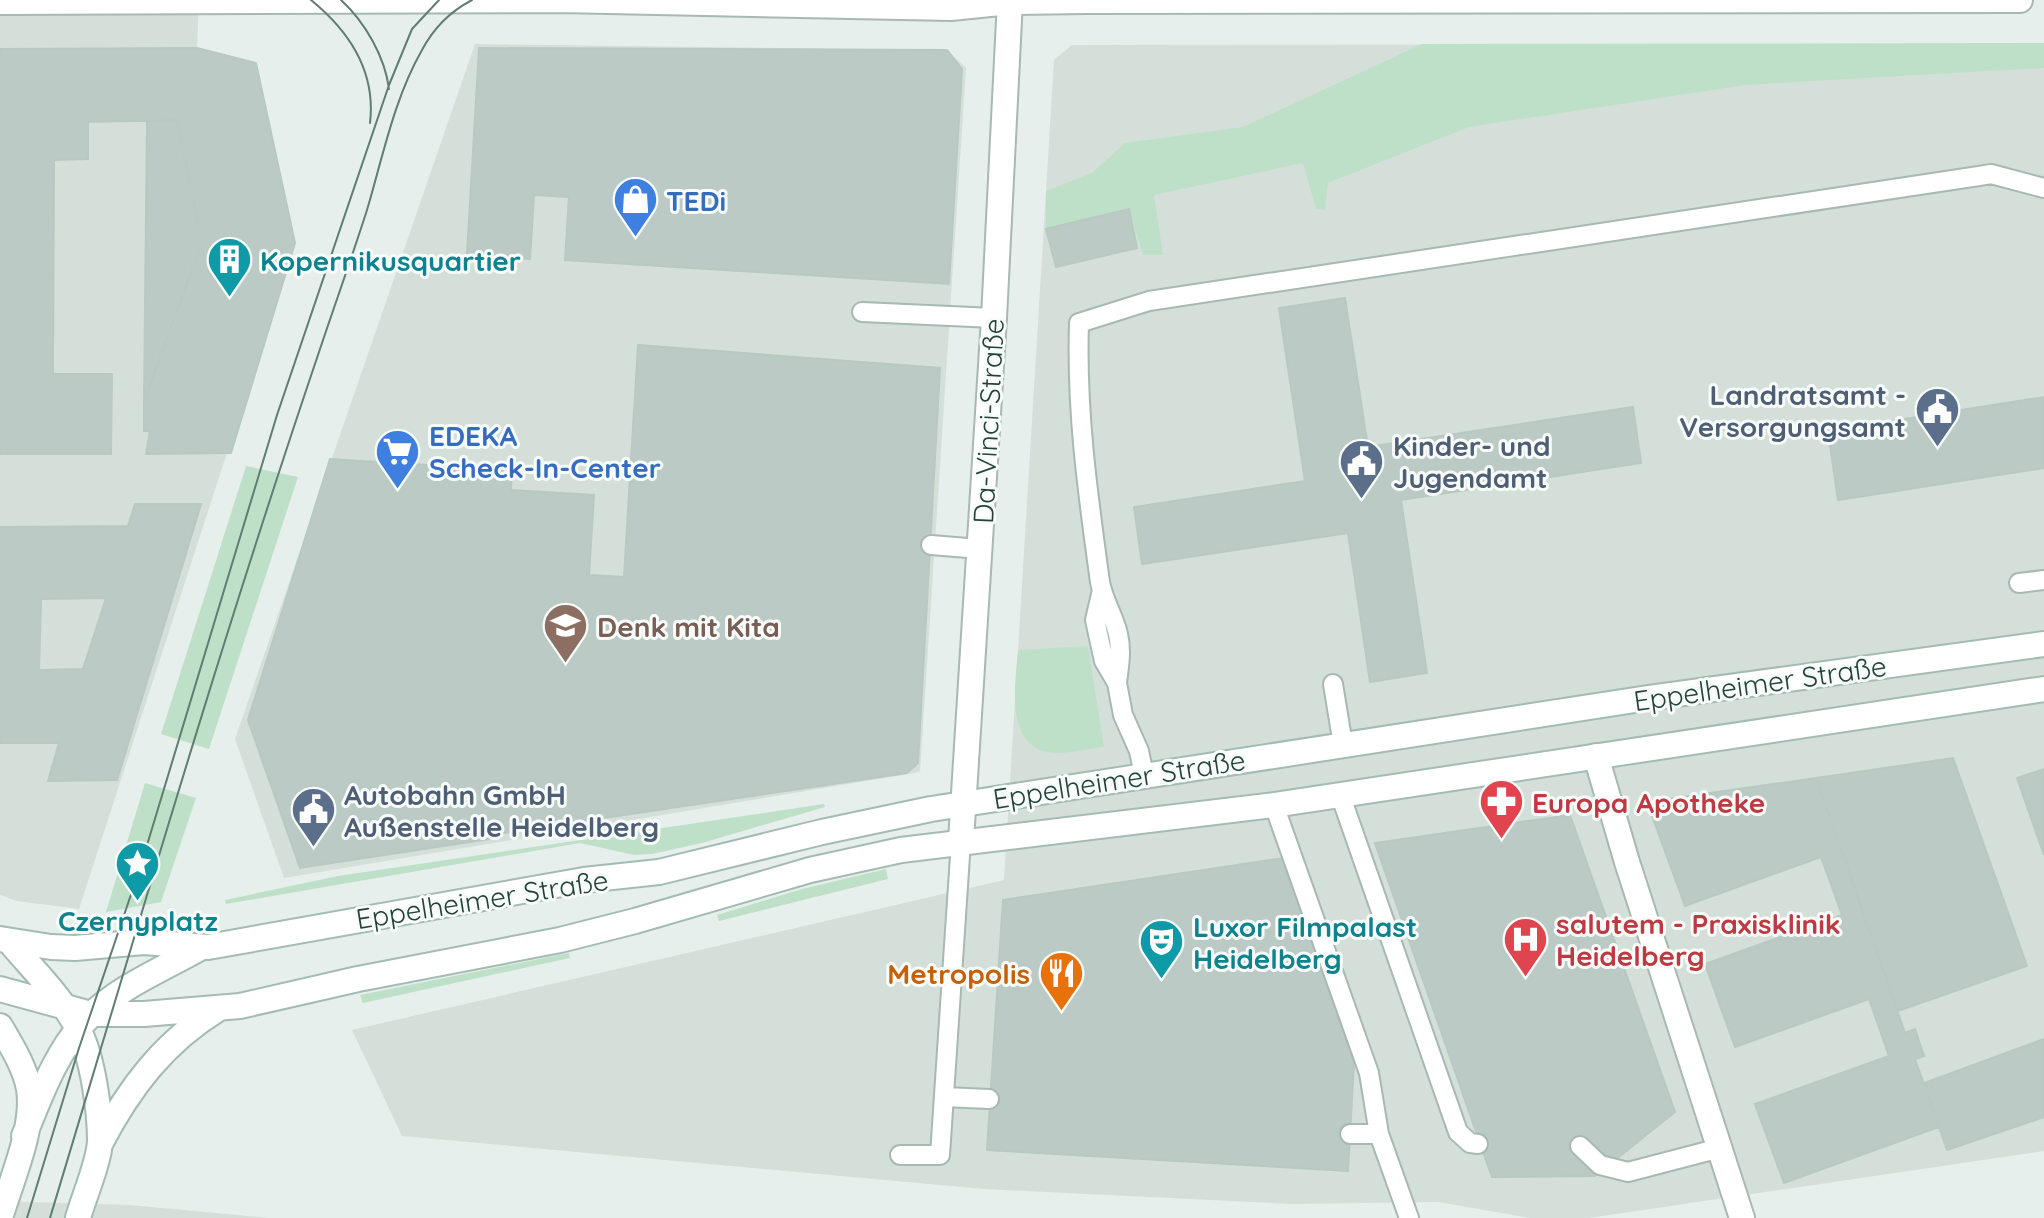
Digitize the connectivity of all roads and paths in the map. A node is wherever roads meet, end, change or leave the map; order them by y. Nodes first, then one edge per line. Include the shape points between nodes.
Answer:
1 (2020, 0) edge
2 (1010, 1) edge
3 (0, 2) edge
4 (2044, 188) edge
5 (862, 312) dead end
6 (994, 318) junction
7 (931, 545) dead end
8 (980, 549) junction
9 (2044, 580) edge
10 (2019, 583) dead end
11 (2044, 644) edge
12 (1333, 684) dead end
13 (2044, 689) edge
14 (1343, 745) junction
15 (1596, 756) junction
16 (1144, 775) junction
17 (1340, 794) junction
18 (964, 803) junction
19 (1274, 805) junction
20 (961, 841) junction
21 (4, 940) edge
22 (200, 948) junction
23 (0, 989) edge
24 (65, 1008) junction
25 (220, 1008) junction
26 (85, 1022) junction
27 (0, 1026) edge
28 (944, 1097) junction
29 (989, 1099) dead end
30 (1350, 1134) dead end
31 (1379, 1134) junction
32 (24, 1136) junction
33 (1478, 1144) dead end
34 (1580, 1146) dead end
35 (99, 1148) junction
36 (1720, 1148) junction
37 (900, 1155) dead end
38 (0, 1218) edge
39 (78, 1218) edge
40 (1409, 1218) edge
41 (1742, 1218) edge

1 - 2 main road
2 - 3 main road via 951,8 560,0
2 - 6 main road, Da-Vinci-Straße
4 - 16 lane via 1991,174 1149,301 1079,323 1083,461 1102,590 1118,632 1117,683 1123,715
5 - 6 lane
6 - 8 main road, Da-Vinci-Straße
7 - 8 lane
8 - 18 main road, Da-Vinci-Straße
9 - 10 lane
11 - 14 main road, Eppelheimer Straße
12 - 14 lane
13 - 15 main road, Eppelheimer Straße
14 - 16 main road, Eppelheimer Straße
15 - 17 main road, Eppelheimer Straße
15 - 36 main road
16 - 18 main road, Eppelheimer Straße
17 - 19 main road, Eppelheimer Straße
17 - 33 lane via 1458,1132
18 - 20 main road, Da-Vinci-Straße
18 - 22 main road, Eppelheimer Straße via 659,872 584,880
19 - 20 main road, Eppelheimer Straße
19 - 31 lane via 1369,1073
20 - 25 main road, Eppelheimer Straße via 810,870 560,940
20 - 28 lane
21 - 22 main road, Eppelheimer Straße via 51,947 144,942
21 - 24 main road
22 - 26 main road, Eppelheimer Straße via 132,986
23 - 24 main road
24 - 26 main road
25 - 26 main road, Eppelheimer Straße
25 - 35 main road, Eppelheimer Straße via 195,1023 150,1067 126,1095
26 - 32 main road, Eppelheimer Straße via 45,1086
26 - 35 main road
27 - 32 main road via 27,1082
28 - 29 lane
28 - 37 lane via 940,1155
30 - 31 lane
31 - 40 lane
32 - 38 main road
34 - 36 lane via 1600,1165 1628,1172
35 - 39 main road
36 - 41 main road

